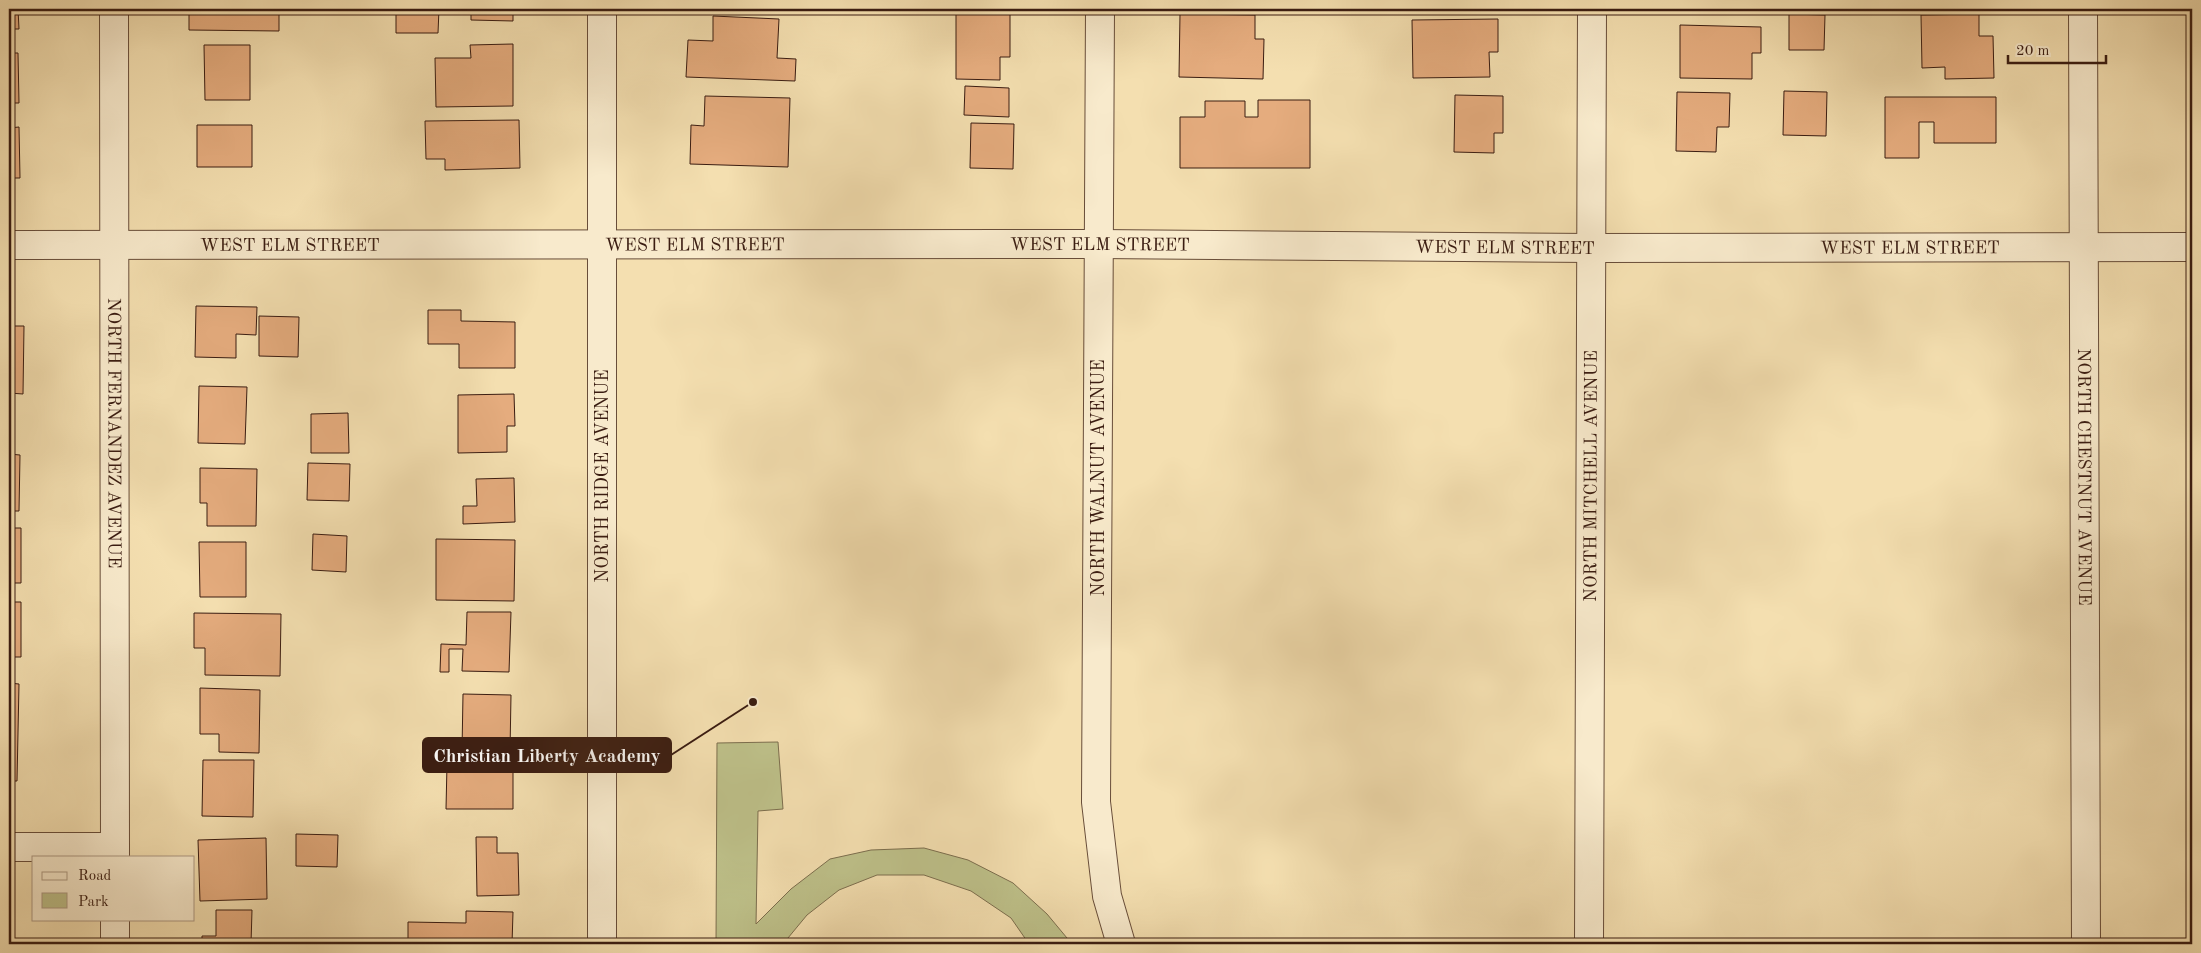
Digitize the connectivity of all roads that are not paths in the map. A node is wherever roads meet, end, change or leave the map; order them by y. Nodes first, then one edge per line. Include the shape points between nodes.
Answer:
1 (114, 9) edge
2 (602, 9) edge
3 (1100, 9) edge
4 (1592, 9) edge
5 (2084, 9) edge
6 (1099, 244) junction
7 (9, 245) edge
8 (114, 245) junction
9 (602, 246) junction
10 (2083, 247) junction
11 (2192, 247) edge
12 (1591, 248) junction
13 (9, 847) edge
14 (115, 852) edge
15 (115, 920) edge
16 (115, 944) edge
17 (602, 944) edge
18 (1121, 944) edge
19 (1589, 944) edge
20 (2086, 944) edge

1 - 8 street, NORTH FERNANDEZ AVENUE
2 - 9 street, NORTH RIDGE AVENUE
3 - 6 street, NORTH WALNUT AVENUE
4 - 12 street, NORTH MITCHELL AVENUE
5 - 10 street, NORTH CHESTNUT AVENUE
6 - 9 street, WEST ELM STREET
6 - 12 street, WEST ELM STREET
6 - 18 street, NORTH WALNUT AVENUE via 1096,802 1108,896
7 - 8 street, WEST ELM STREET
8 - 9 street, WEST ELM STREET
8 - 14 street, NORTH FERNANDEZ AVENUE
9 - 17 street, NORTH RIDGE AVENUE
10 - 11 street, WEST ELM STREET
10 - 12 street, WEST ELM STREET
10 - 20 street, NORTH CHESTNUT AVENUE
12 - 19 street, NORTH MITCHELL AVENUE
13 - 14 street
15 - 16 street

